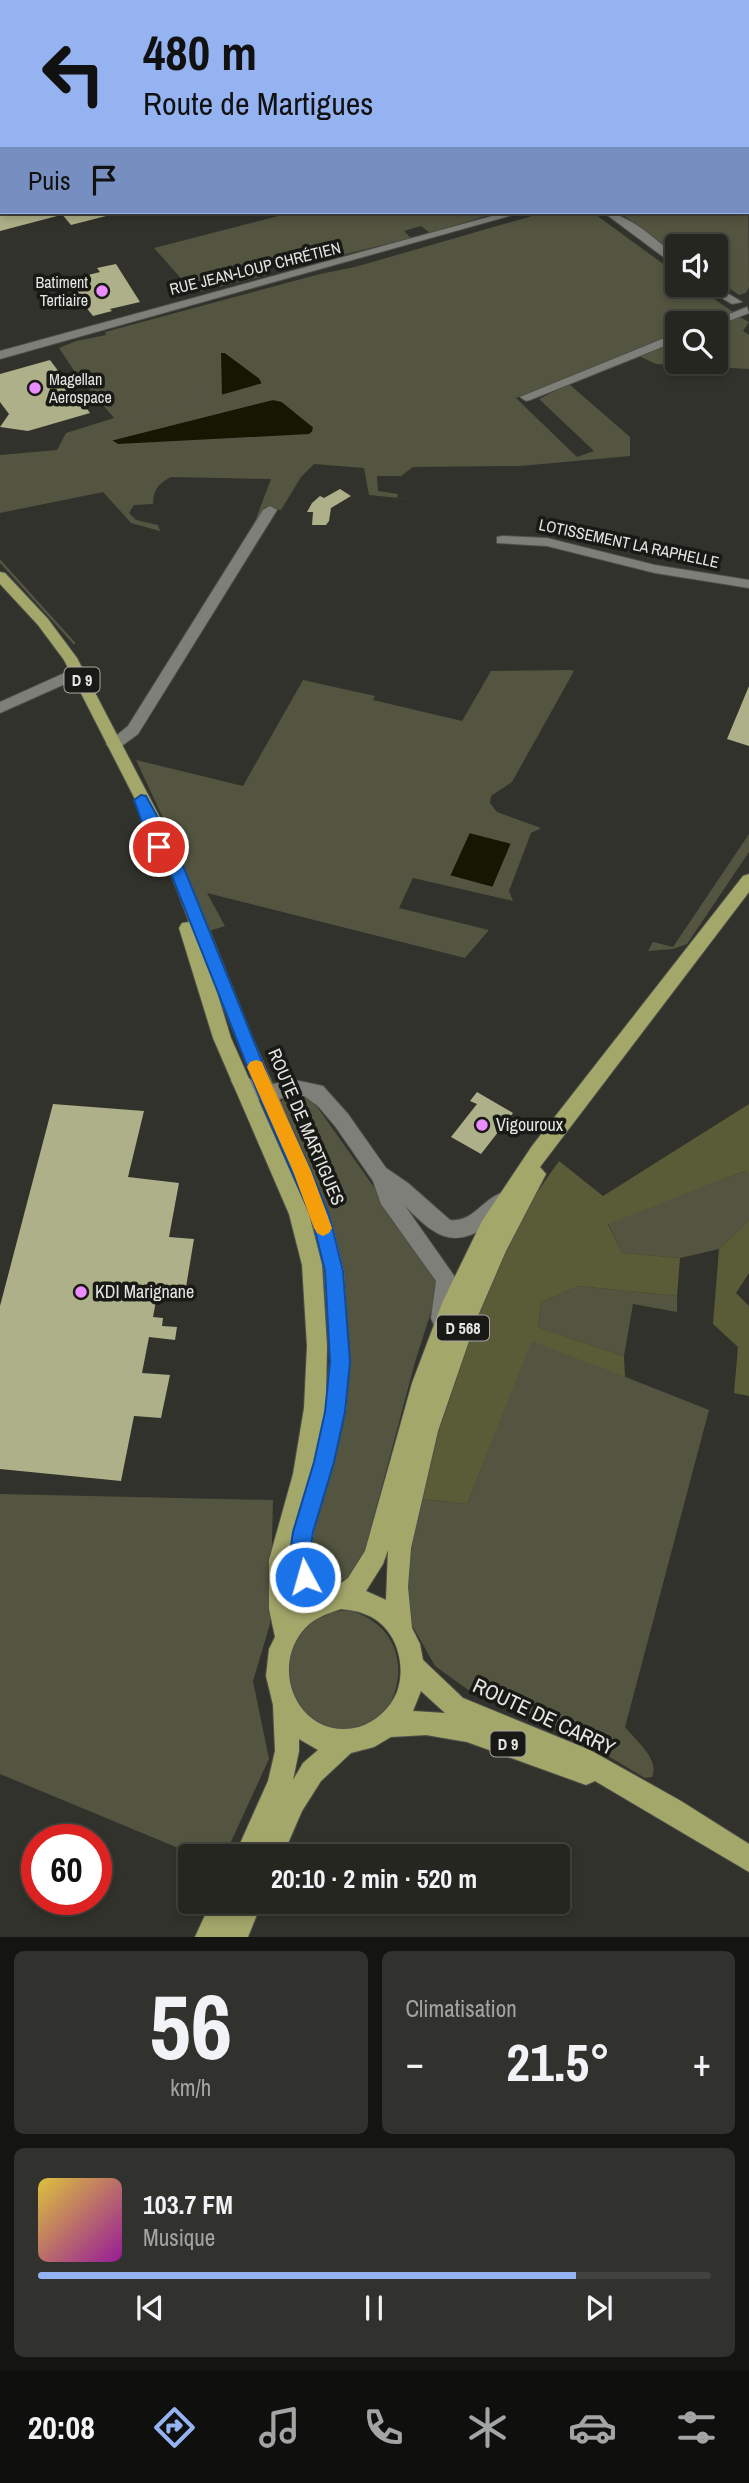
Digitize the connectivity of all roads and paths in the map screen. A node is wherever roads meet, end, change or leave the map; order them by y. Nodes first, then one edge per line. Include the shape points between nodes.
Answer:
1 (511, 214) edge
2 (611, 214) edge
3 (412, 228) dead end
4 (423, 240) junction
5 (665, 252) edge
6 (749, 294) edge
7 (728, 295) edge
8 (727, 297) edge
9 (736, 302) junction
10 (748, 310) edge
11 (728, 318) edge
12 (665, 342) edge
13 (0, 355) edge
14 (526, 397) dead end
15 (270, 510) dead end
16 (502, 540) dead end
17 (0, 576) edge
18 (749, 584) edge
19 (78, 672) junction
20 (0, 708) edge
21 (114, 744) junction
22 (141, 800) junction
23 (749, 865) edge
24 (749, 880) edge
25 (703, 940) junction
26 (613, 1059) junction
27 (240, 1082) junction
28 (268, 1096) junction
29 (382, 1178) junction
30 (511, 1192) junction
31 (433, 1354) junction
32 (338, 1597) junction
33 (401, 1627) junction
34 (285, 1635) junction
35 (413, 1667) junction
36 (285, 1705) junction
37 (388, 1725) junction
38 (345, 1742) junction
39 (624, 1784) junction
40 (253, 1844) edge
41 (275, 1844) edge
42 (749, 1859) edge
43 (219, 1914) edge
44 (245, 1914) edge
45 (208, 1937) edge
46 (234, 1937) edge

1 - 4 street, RUE JEAN-LOUP CHRÉTIEN
2 - 5 street
3 - 4 street
4 - 13 street, RUE JEAN-LOUP CHRÉTIEN
6 - 9 street
7 - 9 street
8 - 9 street
9 - 10 street
10 - 11 street
12 - 14 street
15 - 21 street via 133,730
16 - 18 street, LOTISSEMENT LA RAPHELLE via 547,542 655,569
17 - 19 main road, ROUTE DE MARTIGUES / D 9 via 43,622
19 - 20 street
19 - 21 main road, ROUTE DE MARTIGUES / D 9
21 - 22 main road, ROUTE DE MARTIGUES / D 9
22 - 27 main road, ROUTE DE MARTIGUES / D 9
22 - 28 main road, ROUTE DE MARTIGUES / D 9 via 172,856
23 - 25 main road, D 568
24 - 25 main road, D 568
25 - 26 main road, D 568
26 - 30 main road, D 568
26 - 33 main road, D 568 via 545,1156 485,1273 450,1359 409,1497 397,1563
27 - 28 street via 258,1095
27 - 34 main road, ROUTE DE MARTIGUES / D 9 via 299,1214 312,1265 315,1408 304,1474 280,1560
28 - 29 street via 294,1087 316,1092
28 - 32 main road, ROUTE DE MARTIGUES / D 9 via 321,1218 334,1271 340,1362 335,1412 300,1553 305,1577
29 - 30 street via 400,1188 434,1224 453,1230 477,1223
29 - 31 street via 387,1198 445,1277
30 - 31 main road, D 568 via 470,1263
31 - 32 main road, D 568 via 375,1556 356,1586
32 - 33 main road via 375,1603
32 - 34 main road via 315,1604
33 - 35 main road
34 - 36 main road via 277,1667
35 - 37 main road via 406,1699
35 - 39 main road, ROUTE DE CARRY / D 9 via 455,1706 580,1759
36 - 38 main road via 310,1733
36 - 40 main road via 287,1751 280,1782
37 - 38 main road via 368,1737
37 - 39 main road, ROUTE DE CARRY / D 9 via 454,1727
38 - 41 main road via 312,1772
39 - 42 main road, ROUTE DE CARRY / D 9
43 - 45 main road
44 - 46 main road

